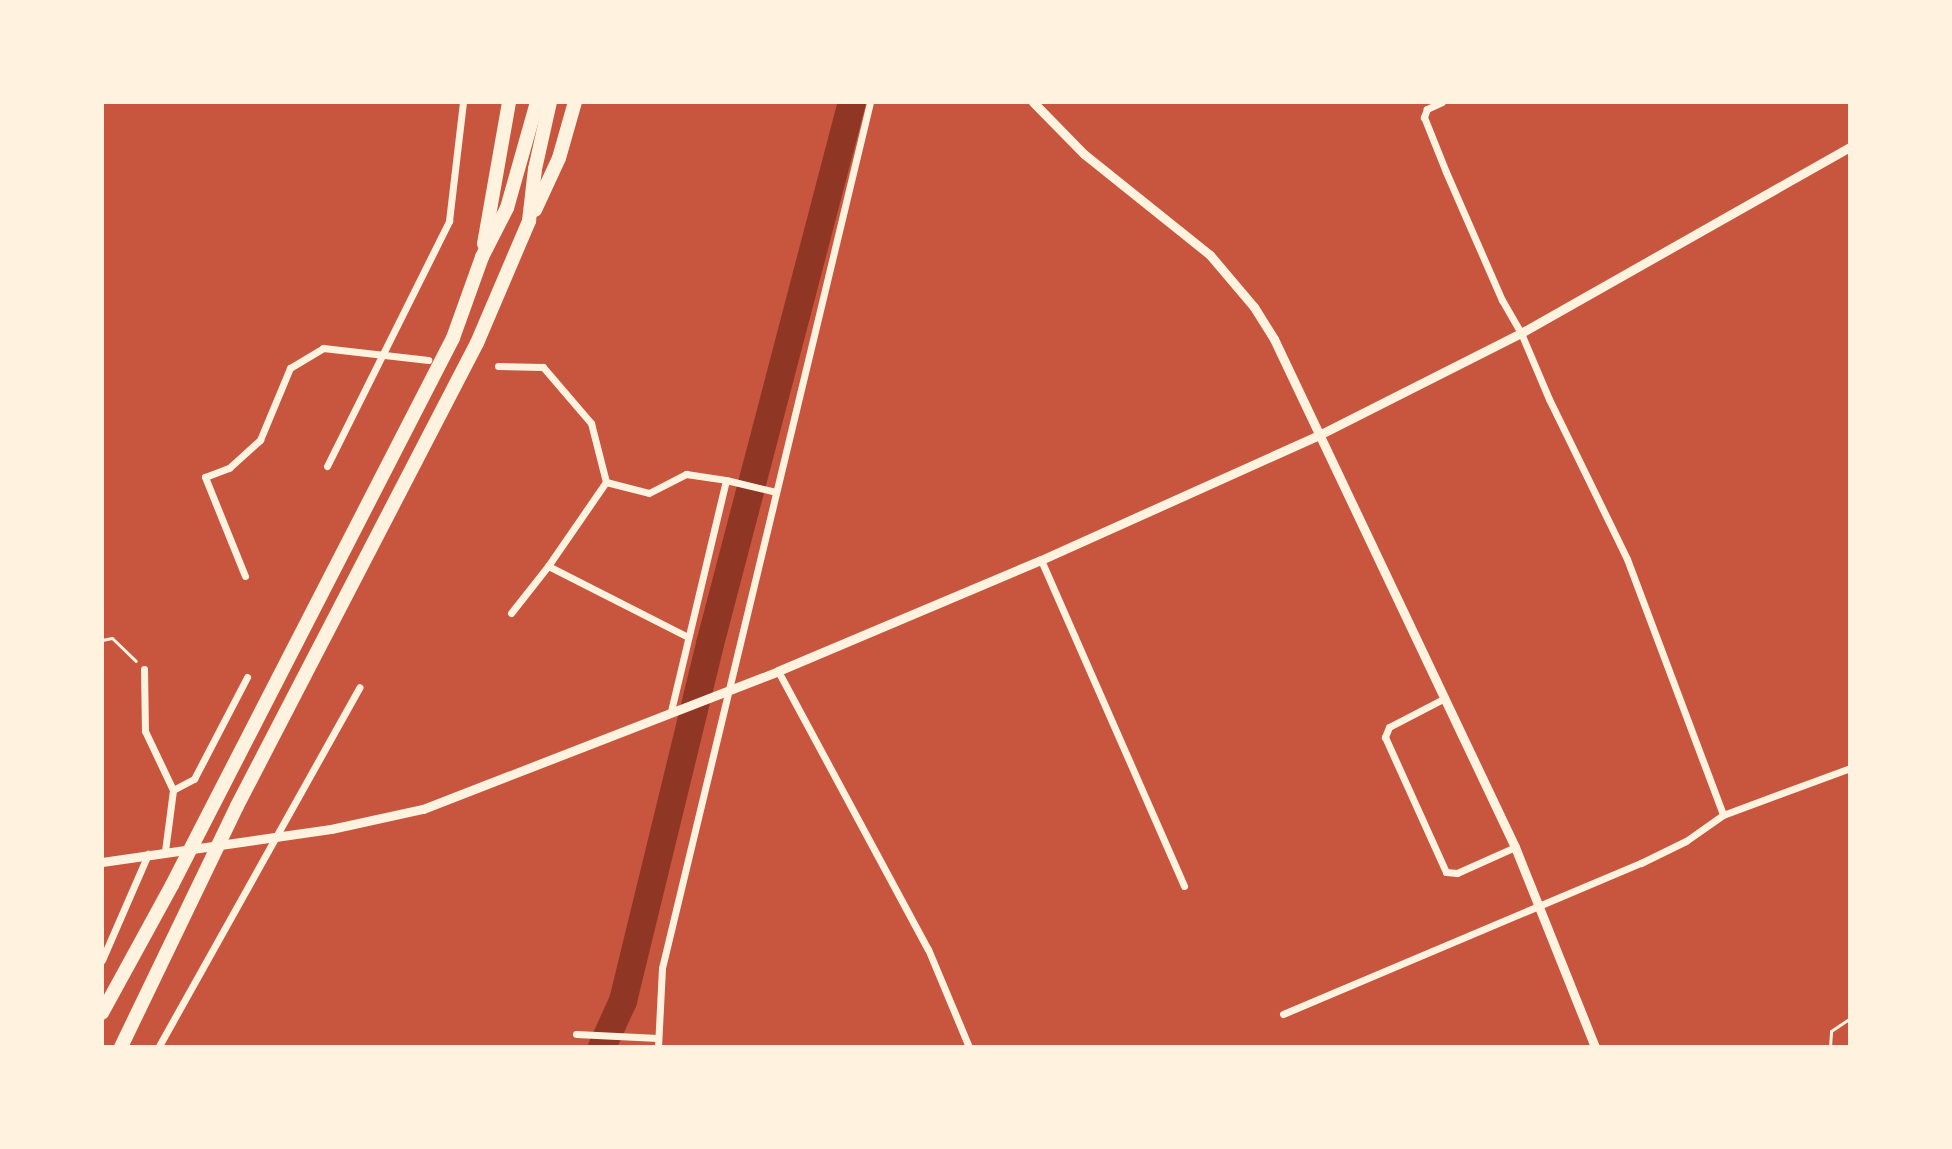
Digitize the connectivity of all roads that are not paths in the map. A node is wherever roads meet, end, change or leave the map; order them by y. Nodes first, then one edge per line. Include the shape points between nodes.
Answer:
1 (463, 102) edge
2 (509, 102) edge
3 (537, 102) edge
4 (550, 102) edge
5 (575, 102) edge
6 (870, 102) edge
7 (1033, 102) edge
8 (1442, 102) edge
9 (1850, 147) edge
10 (529, 221) junction
11 (482, 257) junction
12 (1521, 333) junction
13 (379, 355) junction
14 (428, 360) dead end
15 (498, 366) dead end
16 (1321, 434) junction
17 (327, 466) dead end
18 (726, 480) junction
19 (606, 482) junction
20 (772, 491) junction
21 (1041, 560) junction
22 (548, 566) junction
23 (245, 576) dead end
24 (511, 613) dead end
25 (688, 637) junction
26 (144, 669) road end
27 (778, 671) junction
28 (247, 677) dead end
29 (360, 687) dead end
30 (726, 690) junction
31 (1445, 698) junction
32 (671, 711) junction
33 (1850, 768) edge
34 (173, 790) junction
35 (1723, 815) junction
36 (278, 836) junction
37 (1515, 847) junction
38 (165, 851) junction
39 (148, 854) junction
40 (102, 862) edge
41 (1184, 886) dead end
42 (1540, 903) junction
43 (102, 960) edge
44 (102, 1013) edge
45 (1283, 1014) dead end
46 (576, 1034) dead end
47 (658, 1042) edge
48 (159, 1046) edge
49 (121, 1047) edge
50 (969, 1047) edge
51 (1595, 1047) edge

1 - 13 street via 449,221
2 - 11 highway
3 - 11 highway via 507,208
4 - 10 highway
5 - 10 highway via 559,158
6 - 20 street
7 - 16 street via 1084,154 1178,226 1221,267 1274,339
8 - 12 street via 1427,109 1424,117
9 - 12 street
10 - 49 highway via 477,343 237,806
11 - 44 highway via 453,338
12 - 16 street
12 - 35 street via 1627,559
13 - 14 street
13 - 17 street
13 - 23 street via 323,348 290,368 260,440 229,468 205,477
15 - 19 street via 543,367 591,423
16 - 21 street
16 - 31 street
18 - 19 street via 686,474 649,493
18 - 20 street
18 - 25 street
19 - 22 street
20 - 30 street
21 - 27 street
21 - 41 street
22 - 24 street
22 - 25 street
25 - 32 street
26 - 34 street via 145,731
27 - 30 street
27 - 50 street via 928,949
28 - 34 street via 194,779
29 - 36 street
30 - 32 street
30 - 47 street via 662,968
31 - 37 street
31 - 37 street via 1389,727 1385,737 1446,872 1457,873
32 - 36 street via 423,809
33 - 35 street
34 - 38 street
35 - 42 street via 1686,841
36 - 38 street
36 - 48 street
37 - 42 street
38 - 39 street
39 - 40 street
39 - 43 street
42 - 45 street
42 - 51 street
46 - 47 street

